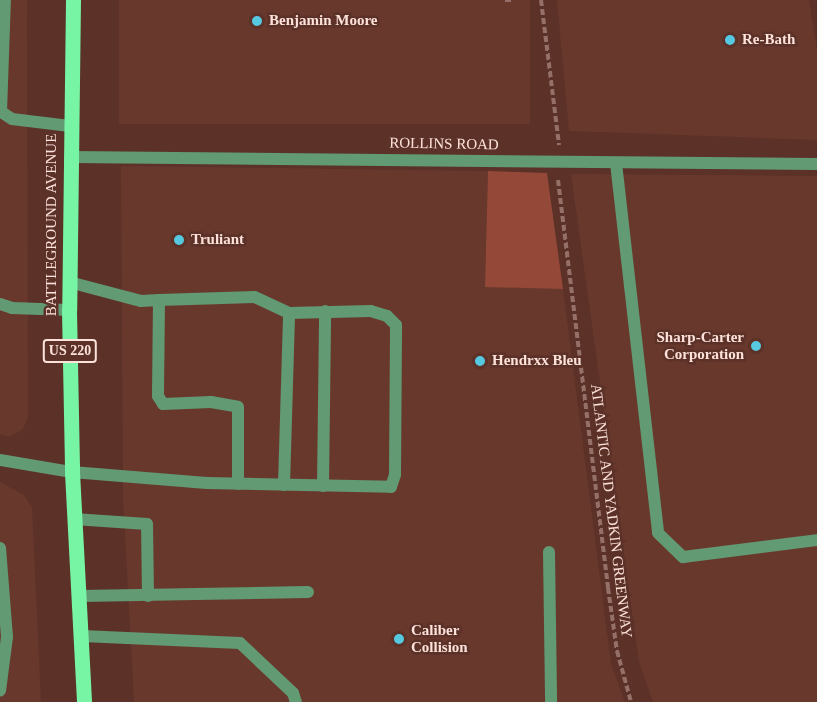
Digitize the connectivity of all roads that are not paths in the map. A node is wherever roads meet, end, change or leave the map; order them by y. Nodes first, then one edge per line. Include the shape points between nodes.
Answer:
1 (5, 0) edge
2 (73, 0) edge
3 (0, 112) edge
4 (70, 126) junction
5 (70, 157) junction
6 (616, 163) junction
7 (817, 164) edge
8 (69, 282) junction
9 (159, 300) junction
10 (0, 304) edge
11 (69, 310) junction
12 (325, 311) junction
13 (289, 313) junction
14 (0, 460) edge
15 (72, 472) junction
16 (238, 484) junction
17 (284, 486) junction
18 (323, 486) junction
19 (74, 519) junction
20 (817, 540) edge
21 (0, 548) edge
22 (549, 552) dead end
23 (308, 592) dead end
24 (80, 596) junction
25 (148, 596) junction
26 (3, 636) edge
27 (82, 636) junction
28 (0, 691) edge
29 (84, 702) edge
30 (296, 702) edge
31 (550, 702) edge

1 - 3 street
2 - 4 main road, BATTLEGROUND AVENUE / US 220
3 - 4 street via 12,119
4 - 5 main road, BATTLEGROUND AVENUE / US 220
5 - 6 street, ROLLINS ROAD
5 - 8 main road, BATTLEGROUND AVENUE / US 220
6 - 7 street, ROLLINS ROAD
6 - 20 street via 658,533 683,557
8 - 9 street via 141,301
8 - 11 main road, BATTLEGROUND AVENUE / US 220
9 - 13 street via 254,297
9 - 16 street via 159,396 163,404 211,402 238,407
10 - 11 street
11 - 15 main road, BATTLEGROUND AVENUE / US 220
12 - 13 street
12 - 18 street
12 - 18 street via 371,311 387,316 396,325 391,487
13 - 17 street
14 - 15 street
15 - 16 street
15 - 19 main road, BATTLEGROUND AVENUE / US 220
16 - 17 street
17 - 18 street
19 - 24 main road, BATTLEGROUND AVENUE / US 220
19 - 25 street via 147,524
21 - 26 street
22 - 31 street
23 - 25 street
24 - 25 street
24 - 27 main road, BATTLEGROUND AVENUE / US 220
26 - 28 street
27 - 29 main road, BATTLEGROUND AVENUE / US 220
27 - 30 street via 240,643 293,693

